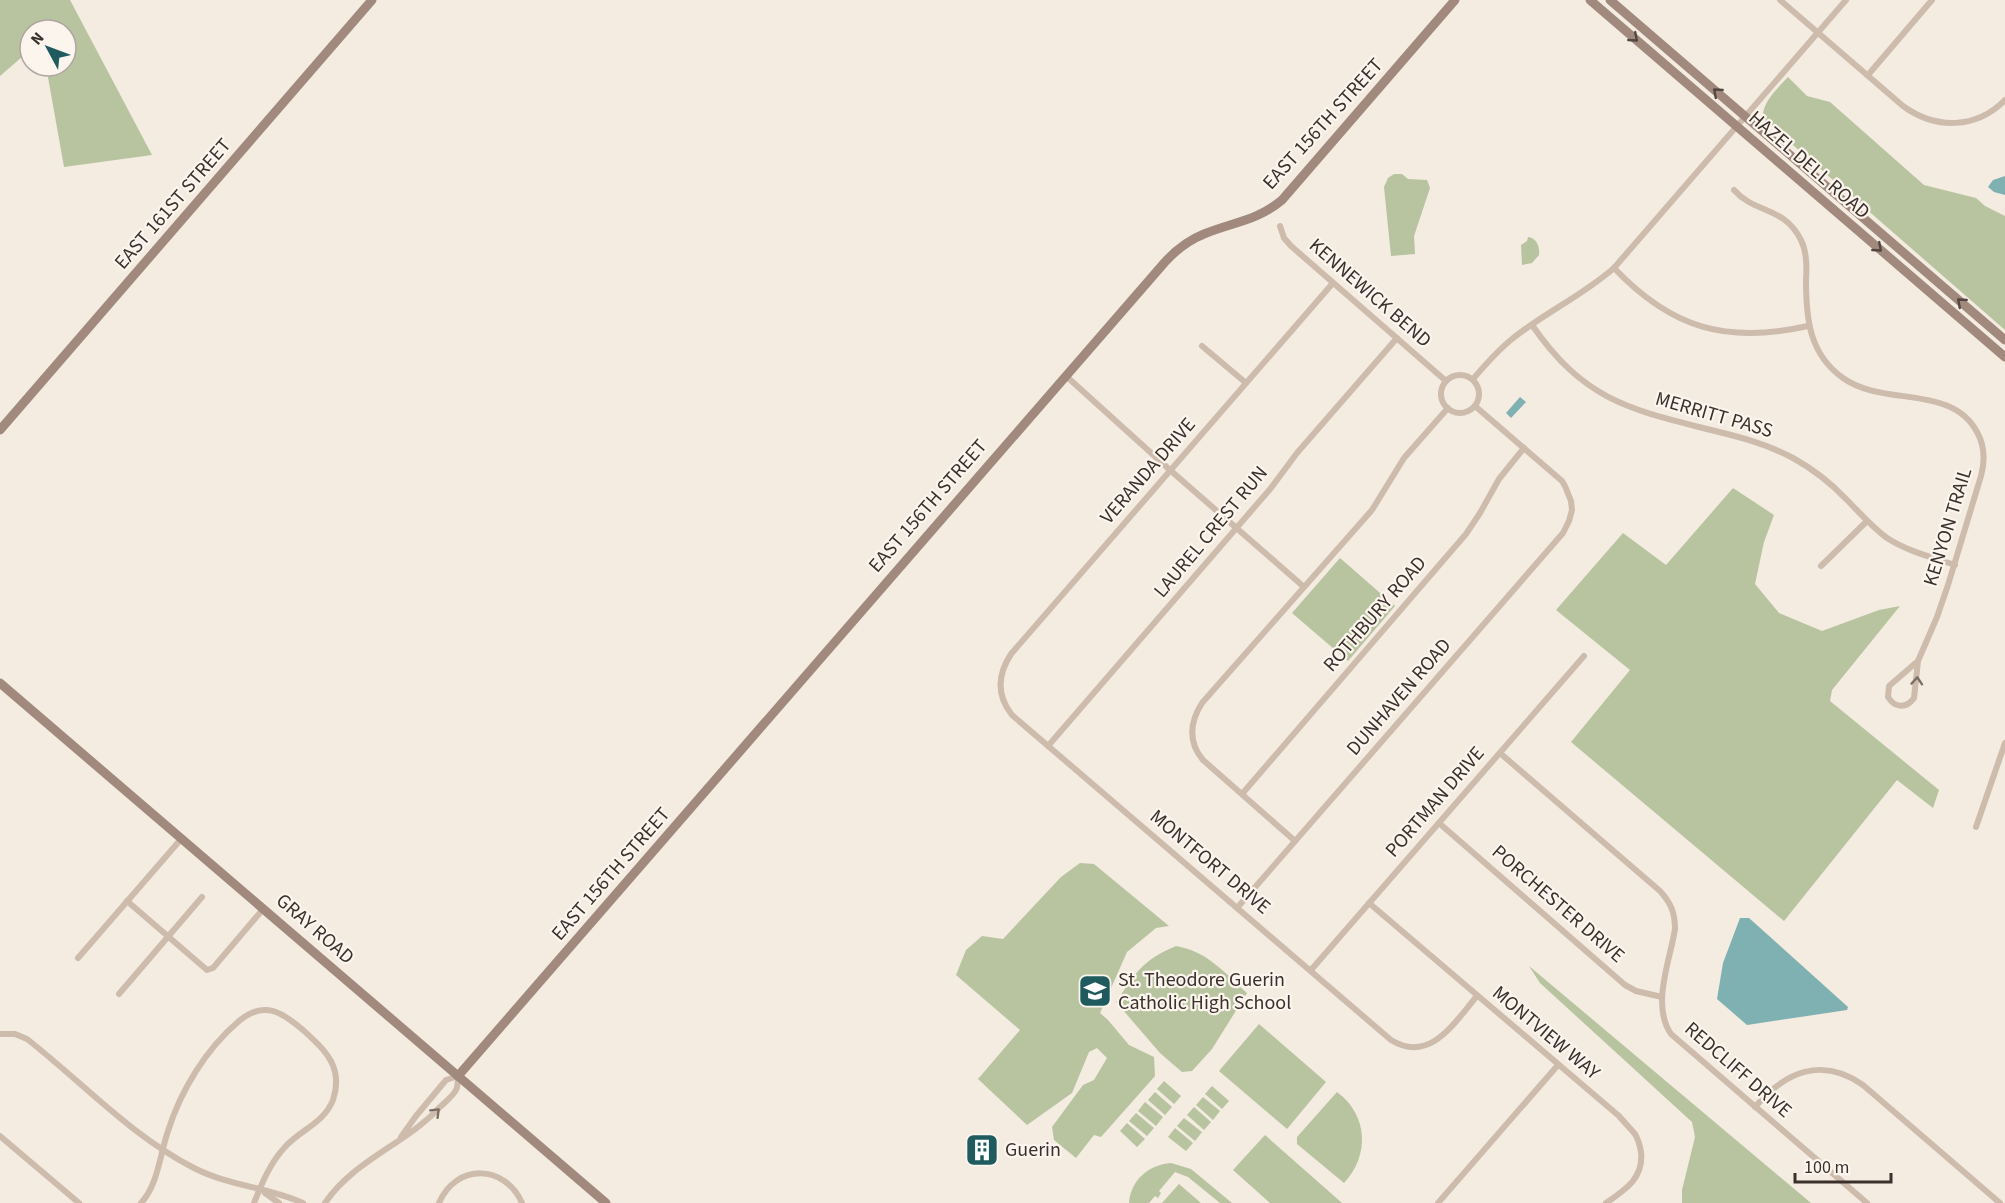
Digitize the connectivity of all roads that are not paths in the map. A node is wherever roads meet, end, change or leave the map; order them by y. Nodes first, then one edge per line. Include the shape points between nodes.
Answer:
1 (372, 0) edge
2 (1455, 0) edge
3 (1590, 0) edge
4 (1610, 0) edge
5 (1780, 0) edge
6 (1846, 0) edge
7 (1932, 0) edge
8 (1818, 33) junction
9 (1868, 75) junction
10 (2005, 100) edge
11 (1742, 122) junction
12 (1734, 189) dead end
13 (1280, 226) dead end
14 (1614, 268) junction
15 (1333, 282) junction
16 (1532, 325) junction
17 (1808, 326) junction
18 (1397, 338) junction
19 (2005, 340) edge
20 (1202, 346) dead end
21 (2005, 357) edge
22 (1066, 376) junction
23 (1473, 379) junction
24 (1446, 381) junction
25 (1246, 383) junction
26 (1475, 406) junction
27 (1448, 408) junction
28 (0, 430) edge
29 (1524, 448) junction
30 (1170, 471) junction
31 (1867, 521) junction
32 (1237, 528) junction
33 (1955, 565) junction
34 (1821, 566) dead end
35 (1304, 587) junction
36 (1584, 656) dead end
37 (1918, 661) junction
38 (0, 683) edge
39 (1000, 686) joint
40 (2005, 743) edge
41 (1048, 746) junction
42 (1500, 753) junction
43 (2002, 762) edge
44 (1242, 794) junction
45 (1439, 823) junction
46 (1976, 827) dead end
47 (182, 838) junction
48 (1295, 841) junction
49 (202, 897) dead end
50 (127, 902) junction
51 (1369, 903) junction
52 (264, 908) junction
53 (1237, 908) junction
54 (168, 937) junction
55 (78, 958) dead end
56 (1311, 970) junction
57 (119, 994) dead end
58 (1477, 996) junction
59 (1662, 997) junction
60 (0, 1034) edge
61 (1558, 1065) junction
62 (458, 1076) junction
63 (1755, 1107) junction
64 (0, 1136) edge
65 (401, 1137) junction
66 (163, 1150) junction
67 (260, 1190) junction
68 (299, 1202) edge
69 (79, 1203) edge
70 (141, 1203) edge
71 (255, 1203) edge
72 (279, 1203) edge
73 (325, 1203) edge
74 (439, 1203) edge
75 (522, 1203) edge
76 (606, 1203) edge
77 (1438, 1203) edge
78 (1606, 1203) edge
79 (1866, 1203) edge
80 (2000, 1203) edge

1 - 28 street, EAST 161ST STREET
2 - 22 street, EAST 156TH STREET via 1282,200 1258,216 1204,234 1176,251
3 -> 11 street, HAZEL DELL ROAD
11 -> 4 street, HAZEL DELL ROAD
5 - 8 street
6 - 8 street
7 - 9 street
8 - 9 street
8 - 11 street
9 - 10 street via 1909,111 1941,123 1978,118
11 - 14 street
19 -> 11 street, HAZEL DELL ROAD
11 -> 21 street, HAZEL DELL ROAD
12 - 17 street, KENYON TRAIL via 1750,204 1783,217 1802,242
13 - 15 street, KENNEWICK BEND via 1290,246
14 - 16 street
14 - 17 street via 1660,308 1702,327 1755,334
15 - 18 street, KENNEWICK BEND
15 - 25 street, VERANDA DRIVE
16 - 23 street via 1498,351
16 - 31 street, MERRITT PASS via 1567,369 1600,393 1644,413 1750,439 1780,452 1820,475
17 - 33 street, KENYON TRAIL via 1819,353 1845,380 1875,392 1946,404 1976,429 1984,450 1984,466
18 - 24 street, KENNEWICK BEND
18 - 32 street, LAUREL CREST RUN
20 - 25 street
22 - 30 street
22 - 62 street, EAST 156TH STREET
23 - 24 street via 1461,374
23 - 26 street via 1479,390
24 - 27 street via 1441,395
25 - 30 street, VERANDA DRIVE
26 - 27 street via 1460,413
26 - 29 street
27 - 35 street via 1404,458 1372,510
29 - 44 street, ROTHBURY ROAD via 1499,479 1466,534
29 - 48 street, DUNHAVEN ROAD via 1562,481 1571,501 1563,533
30 - 32 street
30 - 39 street, VERANDA DRIVE via 1011,654 1001,673
31 - 33 street, MERRITT PASS via 1900,545
31 - 34 street
32 - 35 street
32 - 41 street, LAUREL CREST RUN
33 - 37 street, KENYON TRAIL
35 - 44 street via 1197,711 1192,729 1195,749 1208,766
36 - 42 street, PORTMAN DRIVE
37 -> 37 street, KENYON TRAIL via 1888,686 1888,697 1894,704 1906,705 1914,698
38 - 47 street, GRAY ROAD
39 - 41 street, MONTFORT DRIVE via 1012,715
40 - 43 street
41 - 53 street, MONTFORT DRIVE
42 - 45 street, PORTMAN DRIVE
42 - 59 street, REDCLIFF DRIVE via 1669,902 1676,929
43 - 46 street
44 - 48 street
45 - 51 street, PORTMAN DRIVE
45 - 59 street, PORCHESTER DRIVE via 1625,985 1636,992
47 - 50 street
47 - 52 street, GRAY ROAD
48 - 53 street, DUNHAVEN ROAD
49 - 54 street
50 - 54 street
50 - 55 street
51 - 56 street, PORTMAN DRIVE
51 - 58 street, MONTVIEW WAY
52 - 54 street via 210,970
52 - 62 street, GRAY ROAD
53 - 56 street, MONTFORT DRIVE
54 - 57 street
56 - 58 street, MONTFORT DRIVE via 1402,1046 1415,1048 1434,1042
58 - 61 street, MONTVIEW WAY
59 - 63 street, REDCLIFF DRIVE via 1663,1018 1671,1034
60 - 66 street via 27,1039
61 - 77 street
61 - 78 street, MONTVIEW WAY via 1619,1116 1639,1141 1642,1159 1637,1177
62 - 65 street via 446,1080
65 -> 62 street via 422,1125 447,1101 457,1089
62 - 76 street, GRAY ROAD
63 - 79 street, REDCLIFF DRIVE
63 - 80 street via 1777,1084 1795,1075 1822,1071 1846,1076 1863,1085
64 - 69 street
65 - 73 street via 345,1179
66 - 67 street via 218,1179
66 - 67 street via 179,1103 214,1047 248,1015 259,1010 280,1012 325,1051 335,1073 336,1087 326,1112 286,1146
66 - 70 street
67 - 68 street
67 - 71 street
67 - 72 street
74 - 75 street via 454,1183 483,1174 506,1181

